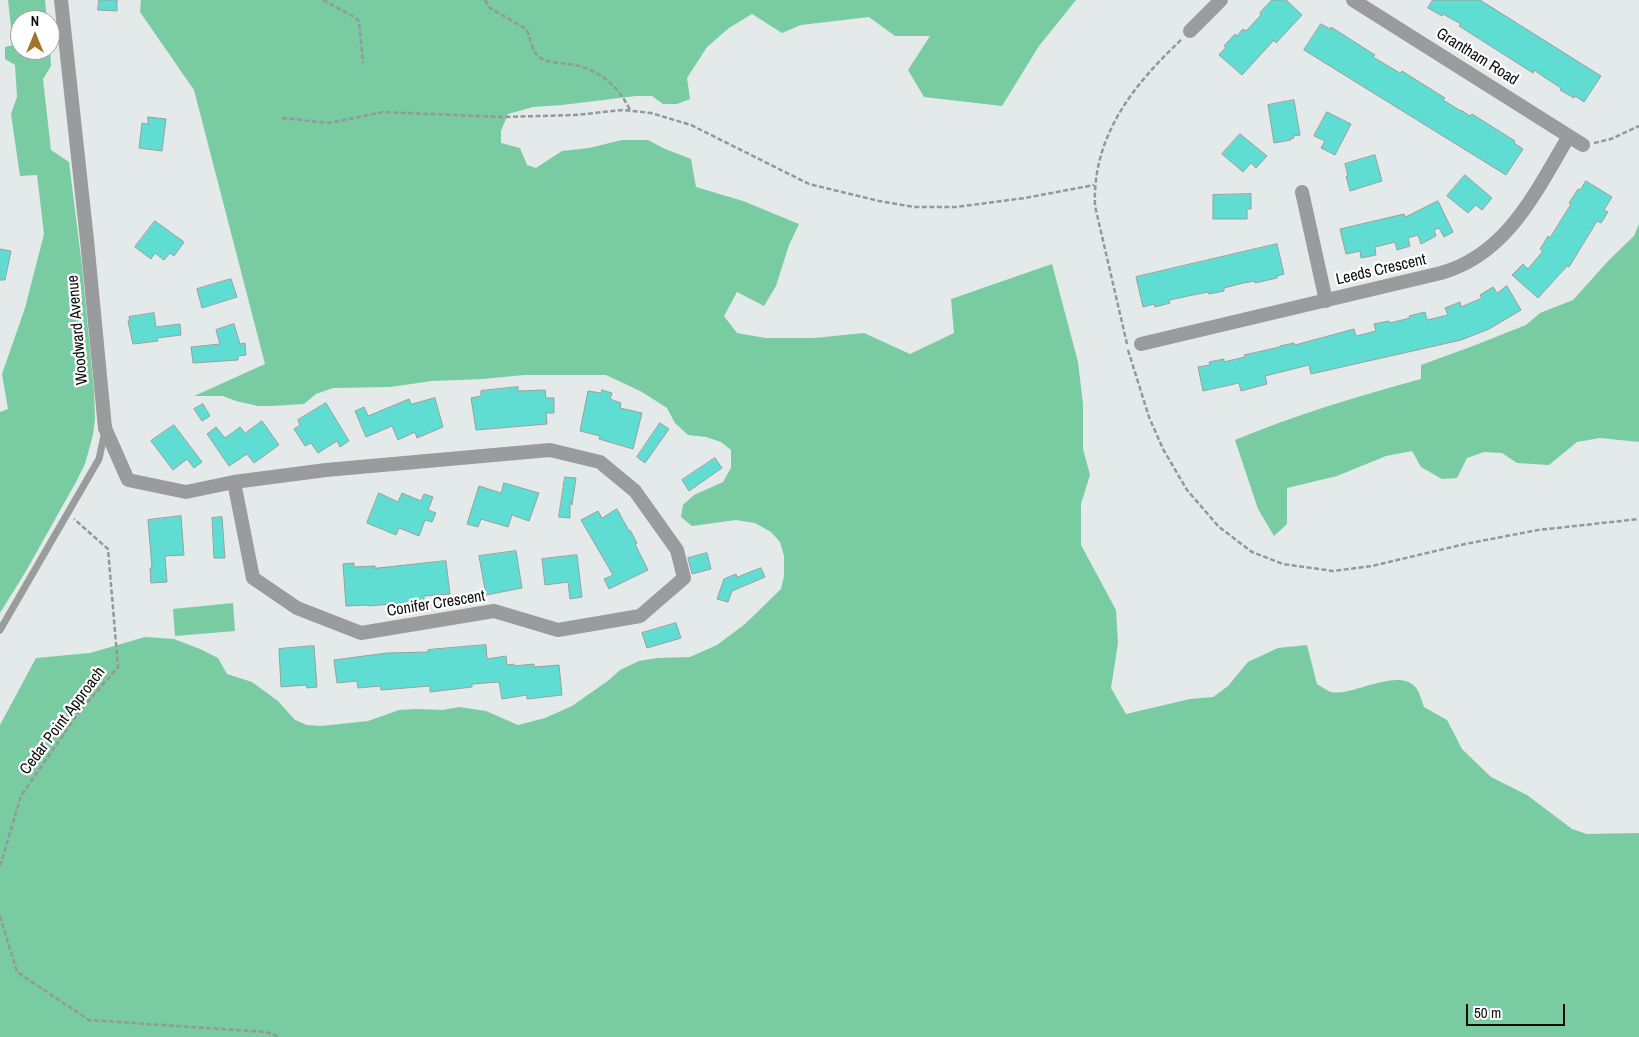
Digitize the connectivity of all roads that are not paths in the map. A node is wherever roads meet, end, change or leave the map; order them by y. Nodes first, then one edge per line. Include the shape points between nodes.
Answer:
1 (61, 0) edge
2 (1221, 0) edge
3 (1353, 0) edge
4 (1190, 31) road end
5 (1569, 136) junction
6 (1583, 144) road end
7 (1302, 192) dead end
8 (1326, 301) junction
9 (1134, 347) road end
10 (105, 428) junction
11 (234, 482) junction
12 (0, 630) edge

1 - 10 street, Woodward Avenue
2 - 4 street
3 - 5 street, Grantham Road
5 - 6 street, Grantham Road
5 - 8 street, Leeds Crescent via 1526,209 1493,246 1469,263 1441,274
7 - 8 street
8 - 9 street, Leeds Crescent
10 - 11 street, Conifer Crescent via 128,480 186,492
10 - 12 lane, Woodward Avenue via 98,459
11 - 11 street, Conifer Crescent via 252,578 297,608 361,633 494,611 558,630 640,616 684,578 677,550 635,491 600,462 550,450 326,470

